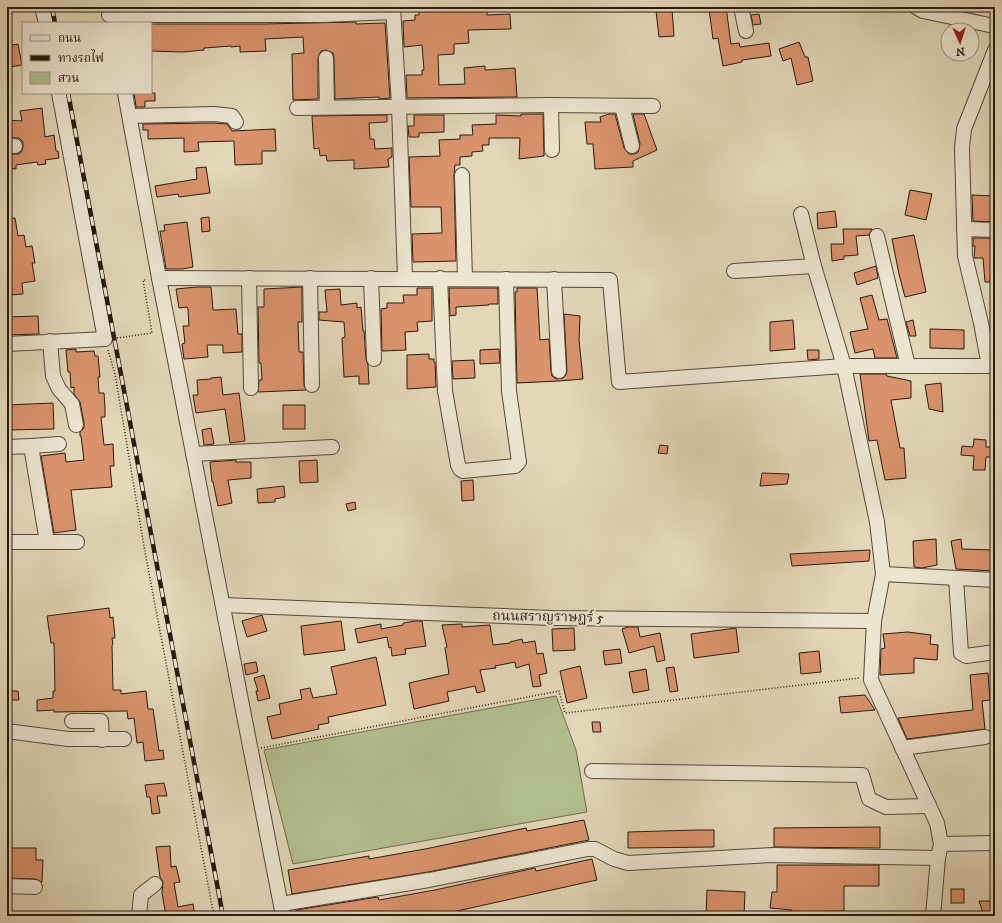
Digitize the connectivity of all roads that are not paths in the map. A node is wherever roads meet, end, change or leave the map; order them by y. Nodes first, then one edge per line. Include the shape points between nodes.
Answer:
1 (42, 7) edge
2 (741, 7) edge
3 (916, 7) edge
4 (393, 10) edge
5 (182, 11) edge
6 (249, 11) edge
7 (323, 11) edge
8 (109, 15) edge
9 (46, 22) edge
10 (995, 28) edge
11 (746, 31) dead end
12 (995, 50) edge
13 (326, 58) dead end
14 (59, 94) edge
15 (125, 94) edge
16 (550, 105) junction
17 (399, 106) junction
18 (622, 106) junction
19 (653, 106) dead end
20 (326, 107) junction
21 (297, 108) dead end
22 (130, 116) junction
23 (236, 122) dead end
24 (632, 146) dead end
25 (552, 150) dead end
26 (462, 175) dead end
27 (801, 214) dead end
28 (964, 229) junction
29 (995, 230) edge
30 (877, 236) dead end
31 (814, 266) junction
32 (734, 271) dead end
33 (159, 278) junction
34 (249, 278) junction
35 (310, 278) junction
36 (371, 278) junction
37 (405, 278) junction
38 (440, 278) junction
39 (465, 278) junction
40 (506, 279) junction
41 (554, 279) junction
42 (988, 322) edge
43 (50, 341) junction
44 (7, 344) edge
45 (374, 359) dead end
46 (844, 366) junction
47 (908, 366) junction
48 (992, 366) edge
49 (559, 371) dead end
50 (312, 385) dead end
51 (250, 388) dead end
52 (76, 425) dead end
53 (59, 444) dead end
54 (31, 446) junction
55 (7, 447) edge
56 (332, 447) dead end
57 (193, 454) junction
58 (7, 542) edge
59 (48, 542) junction
60 (77, 542) dead end
61 (883, 574) junction
62 (956, 579) junction
63 (995, 580) edge
64 (223, 605) junction
65 (874, 621) junction
66 (995, 652) edge
67 (72, 721) dead end
68 (7, 731) edge
69 (985, 737) dead end
70 (124, 739) dead end
71 (102, 740) junction
72 (902, 748) junction
73 (592, 771) dead end
74 (929, 806) junction
75 (995, 843) edge
76 (941, 844) junction
77 (938, 858) junction
78 (155, 884) dead end
79 (7, 886) edge
80 (35, 887) dead end
81 (282, 910) edge
82 (139, 916) edge
83 (933, 916) edge

1 - 9 street
2 - 11 street
3 - 10 street via 923,11
4 - 7 street
4 - 17 street
5 - 6 street
5 - 8 street
6 - 7 street
12 - 28 street via 964,129
13 - 20 street
14 - 43 street via 105,339
15 - 22 street
16 - 17 street
16 - 18 street
16 - 25 street
17 - 20 street
17 - 37 street
18 - 19 street
18 - 24 street
20 - 21 street
22 - 23 street via 214,114 232,116
22 - 33 street
26 - 39 street
27 - 31 street
28 - 29 street
28 - 42 street via 965,256
30 - 47 street
31 - 32 street
31 - 46 street
33 - 34 street
33 - 57 street
34 - 35 street
34 - 51 street
35 - 36 street
35 - 50 street
36 - 37 street
36 - 45 street
37 - 38 street
38 - 39 street
38 - 40 street via 445,391 458,464 463,471 515,466 518,462 509,391
39 - 40 street
40 - 41 street
41 - 46 street via 610,280 619,382
41 - 49 street
42 - 48 street
43 - 44 street
43 - 52 street via 53,376 59,389 72,404
46 - 47 street
46 - 61 street via 877,522
47 - 48 street
53 - 54 street
54 - 55 street
54 - 59 street
56 - 57 street
57 - 64 street
58 - 59 street
59 - 60 street
61 - 62 street
61 - 65 street
62 - 63 street
62 - 66 street via 961,652 966,656
64 - 65 street, ถนนสราญราษฎร์ 5 via 552,618
64 - 81 street
65 - 72 street via 871,680
67 - 71 street via 105,721
68 - 71 street via 68,739
69 - 72 street
70 - 71 street
72 - 74 street
73 - 74 street via 862,775 869,799 886,807
74 - 76 street via 937,823
75 - 76 street
76 - 77 street
77 - 81 street via 773,855 628,863 588,848
77 - 83 street
78 - 82 street via 141,895
79 - 80 street

